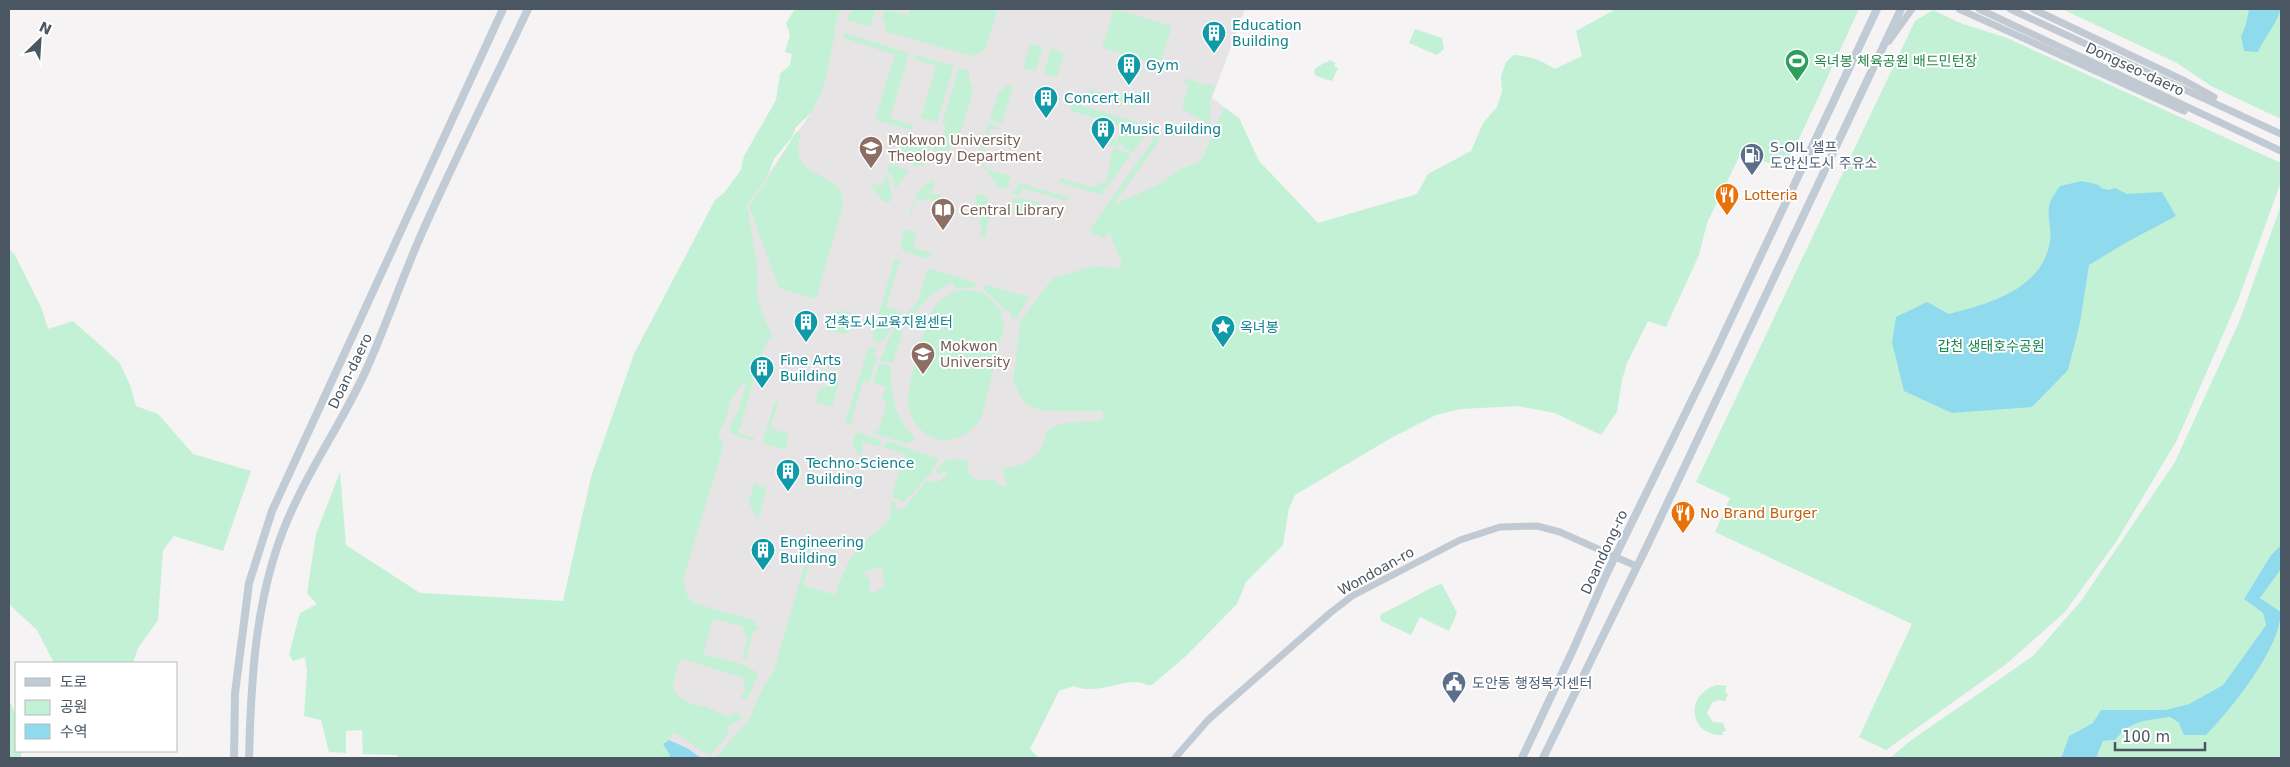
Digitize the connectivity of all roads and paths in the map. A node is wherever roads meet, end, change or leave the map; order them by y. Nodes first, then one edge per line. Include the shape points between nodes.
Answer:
1 (503, 9) edge
2 (528, 9) edge
3 (1877, 9) edge
4 (1901, 9) edge
5 (1912, 9) edge
6 (1959, 9) edge
7 (1978, 9) edge
8 (2010, 9) edge
9 (2033, 9) edge
10 (1878, 55) junction
11 (2204, 94) junction
12 (2196, 112) junction
13 (2281, 134) edge
14 (2281, 151) edge
15 (1616, 557) junction
16 (1636, 566) junction
17 (234, 758) edge
18 (249, 758) edge
19 (1175, 758) edge
20 (1522, 758) edge
21 (1543, 758) edge

1 - 17 main road, Doan-daero via 272,510 247,593 235,693
2 - 18 main road, Doan-daero via 425,227 366,372 283,530 260,613 251,690
3 - 15 main road, Doandong-ro
4 - 10 main road
5 - 10 street
6 - 12 street via 2152,97 2189,113
7 - 12 street, Dongseo-daero
8 - 11 street, Dongseo-daero
9 - 11 street
10 - 16 main road
11 - 13 street
12 - 14 street, Dongseo-daero
15 - 16 street, Wondoan-ro
15 - 19 street, Wondoan-ro via 1560,532 1537,526 1500,528 1460,540 1352,596 1208,720
15 - 20 main road, Doandong-ro
16 - 21 main road

